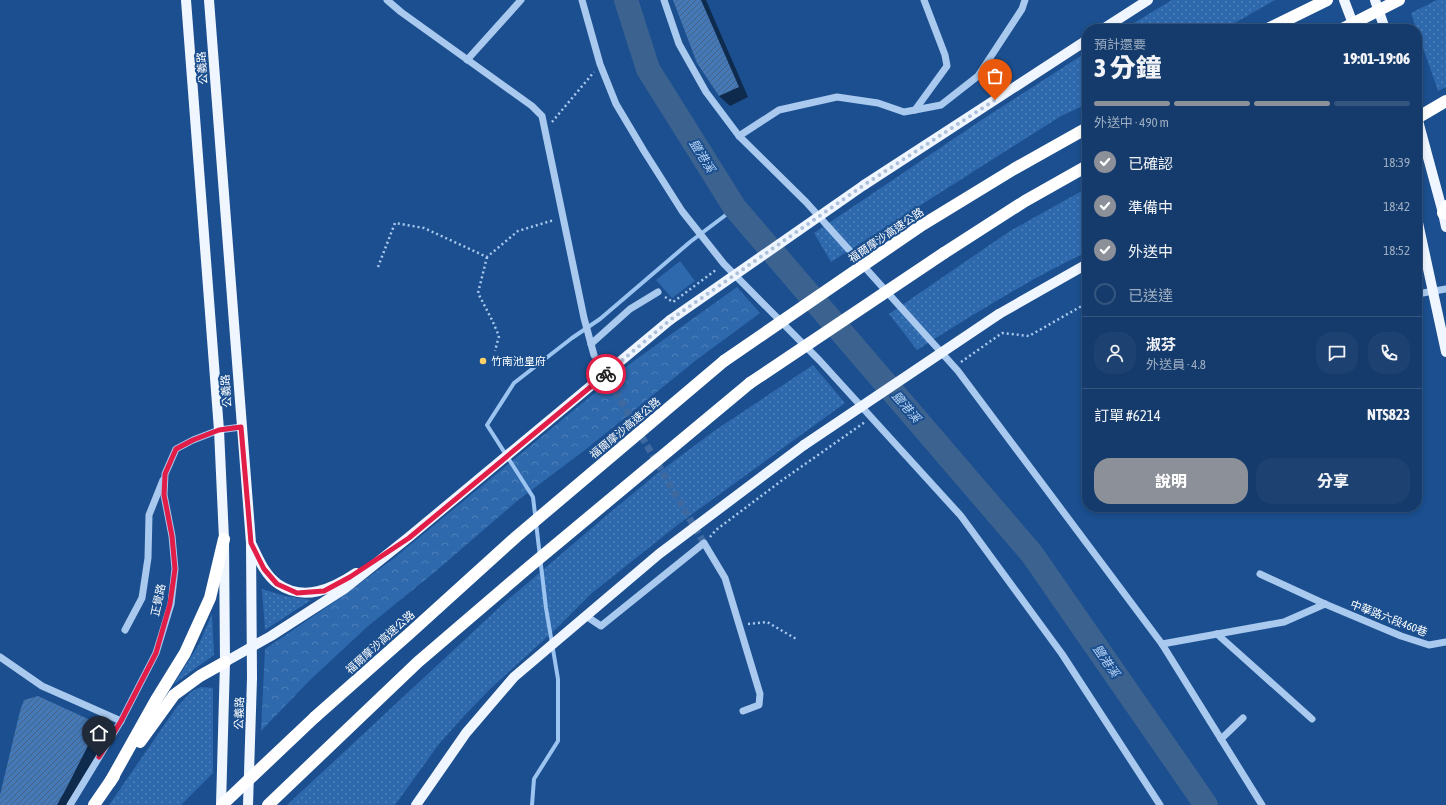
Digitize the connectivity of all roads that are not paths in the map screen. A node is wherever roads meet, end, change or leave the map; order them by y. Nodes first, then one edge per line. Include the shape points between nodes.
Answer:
1 (186, 0) edge
2 (209, 0) edge
3 (387, 0) edge
4 (521, 0) edge
5 (582, 0) edge
6 (664, 0) edge
7 (924, 0) edge
8 (1025, 0) edge
9 (1148, 0) edge
10 (1326, 0) edge
11 (1344, 0) edge
12 (1375, 0) edge
13 (1400, 0) edge
14 (1112, 24) edge
15 (1278, 24) edge
16 (1352, 24) edge
17 (1353, 24) edge
18 (1383, 24) edge
19 (1082, 43) edge
20 (467, 60) junction
21 (1446, 101) edge
22 (915, 110) junction
23 (1422, 115) edge
24 (1082, 131) edge
25 (1422, 134) edge
26 (739, 136) junction
27 (1082, 169) edge
28 (1445, 209) edge
29 (1446, 227) edge
30 (1422, 241) edge
31 (1082, 267) edge
32 (1446, 289) edge
33 (658, 292) road end
34 (1433, 292) junction
35 (1422, 293) edge
36 (591, 344) junction
37 (1446, 352) edge
38 (594, 354) tunnel mouth
39 (241, 427) junction
40 (219, 430) junction
41 (165, 474) junction
42 (409, 538) junction
43 (224, 539) junction
44 (251, 543) junction
45 (1260, 574) dead end
46 (1325, 604) junction
47 (586, 616) junction
48 (125, 630) dead end
49 (1217, 634) junction
50 (1446, 642) edge
51 (1162, 644) junction
52 (252, 647) junction
53 (0, 657) edge
54 (225, 662) junction
55 (743, 711) dead end
56 (1243, 718) dead end
57 (1312, 719) dead end
58 (121, 721) junction
59 (1221, 739) junction
60 (110, 782) junction
61 (70, 805) edge
62 (94, 805) edge
63 (222, 805) edge
64 (248, 805) edge
65 (268, 805) edge
66 (416, 805) edge
67 (1160, 805) edge
68 (1262, 805) edge

1 - 40 main road, 公義路
2 - 39 main road, 公義路
3 - 20 street
4 - 20 street
5 - 67 street via 600,64 616,104 691,224 724,264 820,361 962,516 1062,654
6 - 26 street via 679,44 706,92
7 - 22 street via 947,66
8 - 22 street via 1022,9 978,76 941,105
9 - 14 main road
10 - 15 highway
11 - 17 main road
12 - 18 main road
13 - 16 highway, bridge
19 - 42 main road, bridge via 864,185 670,320
20 - 36 street via 532,106 542,116
21 - 23 highway
22 - 26 street via 904,112 878,104 837,97 779,110
24 - 63 highway, 福爾摩沙高速公路, bridge via 919,227 724,361 536,520 315,717
25 - 28 main road
26 - 51 street via 806,202 958,371
27 - 65 highway, bridge via 1025,201 944,253 750,383 418,662
28 - 29 main road
30 - 34 main road
31 - 47 main road, bridge via 999,314 804,445 659,554
32 - 34 street
33 - 36 street via 630,309
34 - 35 street
34 - 37 main road
36 - 38 street
39 - 40 street, 正覺路
39 - 44 main road, 公義路
40 - 41 street, 正覺路 via 176,449
40 - 43 main road, 公義路
41 - 48 street via 149,515 148,558 142,598
41 - 58 street, 正覺路 via 164,495 175,569 170,604 156,653
42 - 44 main road via 324,591 297,593 277,584 264,569
42 - 52 main road via 344,589
43 - 54 main road, 公義路
43 - 60 highway via 210,598 185,653
44 - 52 main road, 公義路
45 - 46 street, 中華路六段460巷
46 - 49 street via 1284,622
46 - 50 street, 中華路六段460巷 via 1429,645
47 - 55 street via 601,626 704,543 725,578 760,694 759,705
47 - 66 main road via 514,677 466,733
49 - 51 street
49 - 57 street
51 - 59 street
52 - 54 main road
52 - 64 main road, 公義路
53 - 58 street via 42,686
54 - 60 highway via 174,695
54 - 63 main road, 公義路
56 - 59 street
58 - 61 street, 正覺路
59 - 68 street
60 - 62 highway

